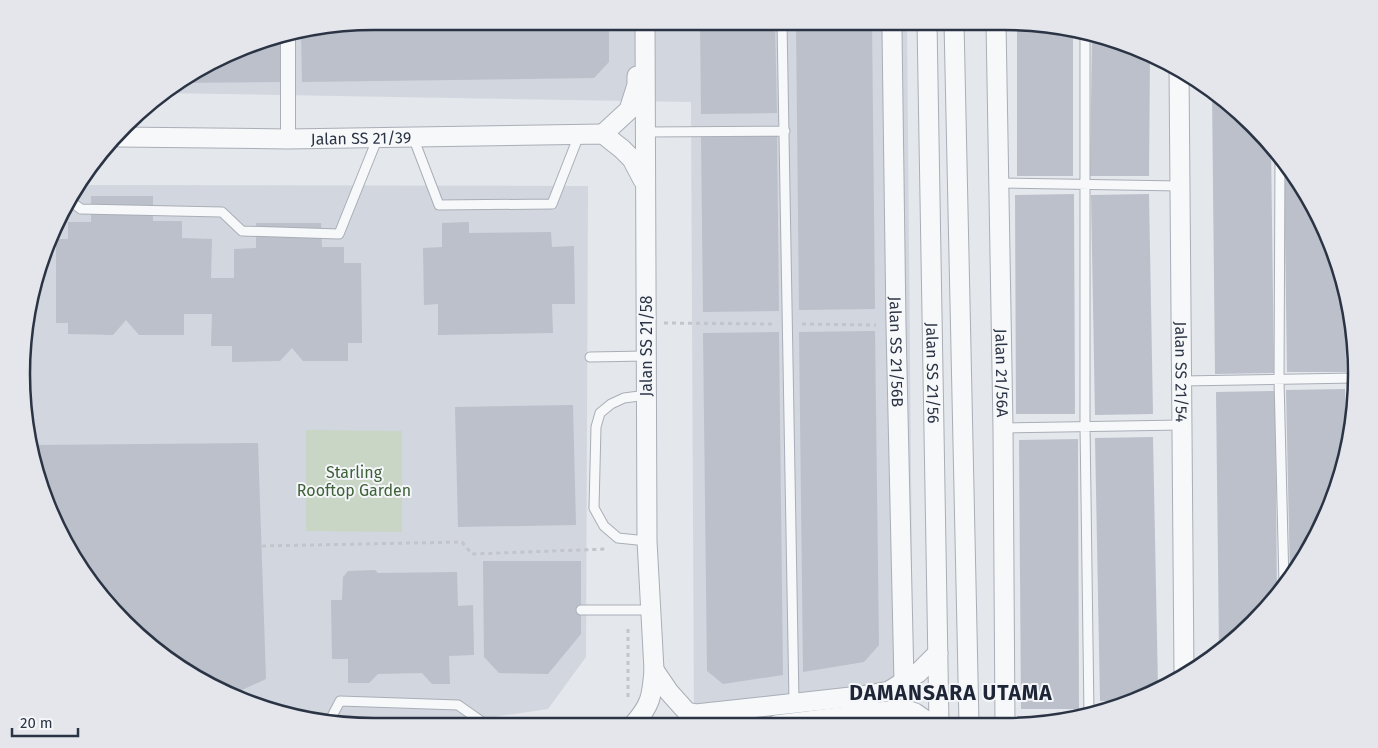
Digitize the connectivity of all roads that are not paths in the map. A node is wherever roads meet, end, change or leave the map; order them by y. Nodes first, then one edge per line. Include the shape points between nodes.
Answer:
1 (637, 30) edge
2 (646, 30) edge
3 (782, 30) edge
4 (892, 30) edge
5 (927, 30) edge
6 (954, 30) edge
7 (996, 30) edge
8 (1085, 40) edge
9 (288, 41) edge
10 (1179, 78) edge
11 (785, 131) junction
12 (646, 132) junction
13 (603, 134) junction
14 (579, 135) junction
15 (125, 137) edge
16 (378, 137) junction
17 (413, 137) junction
18 (288, 139) junction
19 (1280, 169) edge
20 (999, 183) junction
21 (646, 184) junction
22 (1085, 184) junction
23 (1180, 186) junction
24 (75, 204) edge
25 (590, 356) dead end
26 (646, 356) junction
27 (1348, 378) edge
28 (1280, 380) junction
29 (1182, 381) junction
30 (646, 396) junction
31 (1085, 425) junction
32 (1182, 425) junction
33 (1003, 428) junction
34 (647, 545) junction
35 (1284, 574) edge
36 (581, 610) dead end
37 (650, 610) junction
38 (938, 653) junction
39 (1184, 667) edge
40 (654, 670) junction
41 (904, 682) junction
42 (794, 702) junction
43 (1089, 707) edge
44 (332, 715) edge
45 (477, 718) edge
46 (639, 718) edge
47 (829, 718) edge
48 (922, 718) edge
49 (939, 718) edge
50 (969, 718) edge
51 (1005, 718) edge

1 - 13 street via 637,85 629,110
2 - 12 street, Jalan SS 21/58
3 - 11 lane
4 - 41 street, Jalan SS 21/56B
5 - 38 street, Jalan SS 21/56
6 - 50 street, Jalan SS 21/56
7 - 20 street, Jalan 21/56A
8 - 22 lane
9 - 18 street
10 - 23 street, Jalan SS 21/54
11 - 12 lane
11 - 42 lane
12 - 21 street, Jalan SS 21/58
13 - 14 street, Jalan SS 21/39
13 - 21 street via 632,159
14 - 17 street, Jalan SS 21/39
14 - 17 lane via 552,204 439,205
15 - 18 street, Jalan SS 21/39
16 - 17 street, Jalan SS 21/39
16 - 18 street, Jalan SS 21/39
16 - 24 lane via 339,234 242,231 222,212 81,209
19 - 28 lane
20 - 22 lane
20 - 33 street, Jalan 21/56A
21 - 26 street, Jalan SS 21/58
22 - 23 lane
22 - 31 lane
23 - 29 street, Jalan SS 21/54
25 - 26 lane
26 - 30 street, Jalan SS 21/58
27 - 28 lane
28 - 29 lane
28 - 35 lane
29 - 32 street, Jalan SS 21/54
30 - 34 street, Jalan SS 21/58
30 - 34 lane via 624,398 600,413 596,427 594,508 604,526 618,538
31 - 32 lane
31 - 33 lane
31 - 43 lane
32 - 39 street, Jalan SS 21/54
33 - 51 street, Jalan 21/56A
34 - 37 street, Jalan SS 21/58
36 - 37 lane
37 - 40 street, Jalan SS 21/58
38 - 41 street
38 - 49 street, Jalan SS 21/56
40 - 42 street, Jalan SS 21/58 via 668,692 687,712 719,712
40 - 46 street, Jalan SS 21/58 via 653,690 646,710
41 - 42 street via 889,691 869,695
44 - 45 lane via 340,700 458,705
47 - 48 street via 904,708

